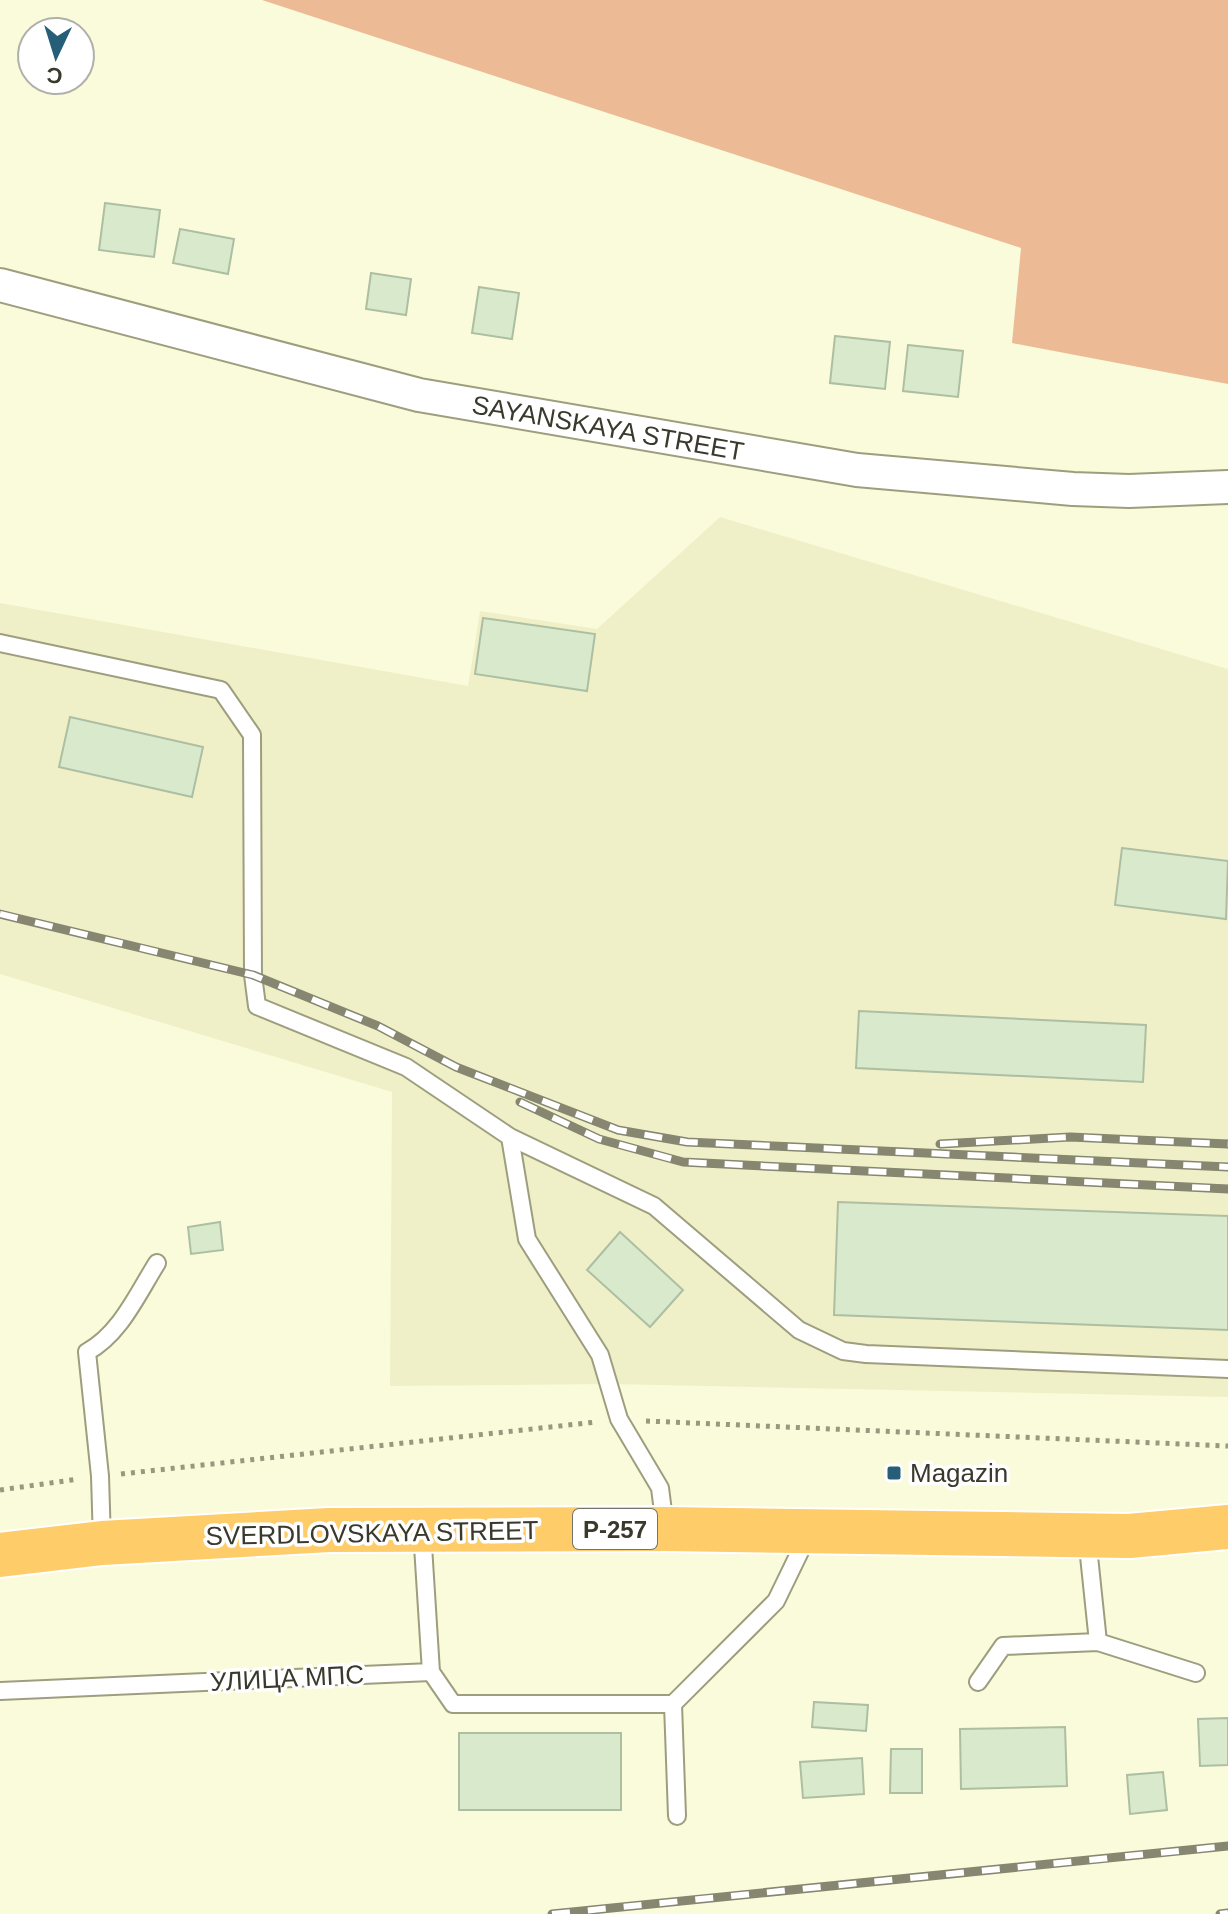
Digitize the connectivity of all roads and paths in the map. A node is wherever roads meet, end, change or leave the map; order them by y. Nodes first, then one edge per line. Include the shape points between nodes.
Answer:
1 (0, 285) edge
2 (1228, 487) edge
3 (0, 643) edge
4 (510, 1137) junction
5 (157, 1263) dead end
6 (1228, 1369) edge
7 (1228, 1527) edge
8 (422, 1528) junction
9 (665, 1529) junction
10 (810, 1532) junction
11 (1086, 1535) junction
12 (1129, 1536) junction
13 (102, 1543) junction
14 (1228, 1552) edge
15 (0, 1555) edge
16 (1098, 1642) junction
17 (431, 1672) junction
18 (1196, 1673) dead end
19 (978, 1682) dead end
20 (0, 1691) edge
21 (673, 1704) junction
22 (677, 1816) dead end

1 - 2 street, SAYANSKAYA STREET via 419,395 843,468 1073,489
3 - 4 lane via 221,690 252,735 257,1006 406,1067
4 - 6 lane via 654,1206 799,1330 843,1351
4 - 9 lane via 527,1239 600,1355 619,1419 660,1488
5 - 13 lane via 117,1326 87,1352
7 - 12 highway, SVERDLOVSKAYA STREET / Р-257
8 - 9 highway, SVERDLOVSKAYA STREET / Р-257
8 - 13 highway, SVERDLOVSKAYA STREET / Р-257
8 - 17 lane
9 - 10 highway, SVERDLOVSKAYA STREET / Р-257
10 - 11 highway, SVERDLOVSKAYA STREET / Р-257
10 - 21 lane via 776,1601
11 - 12 highway, SVERDLOVSKAYA STREET / Р-257
11 - 16 lane
12 - 14 highway, SVERDLOVSKAYA STREET / Р-257
13 - 15 highway, SVERDLOVSKAYA STREET / Р-257
16 - 18 lane
16 - 19 lane via 1003,1646
17 - 20 lane, УЛИЦА МПС
17 - 21 lane via 453,1704
21 - 22 lane

